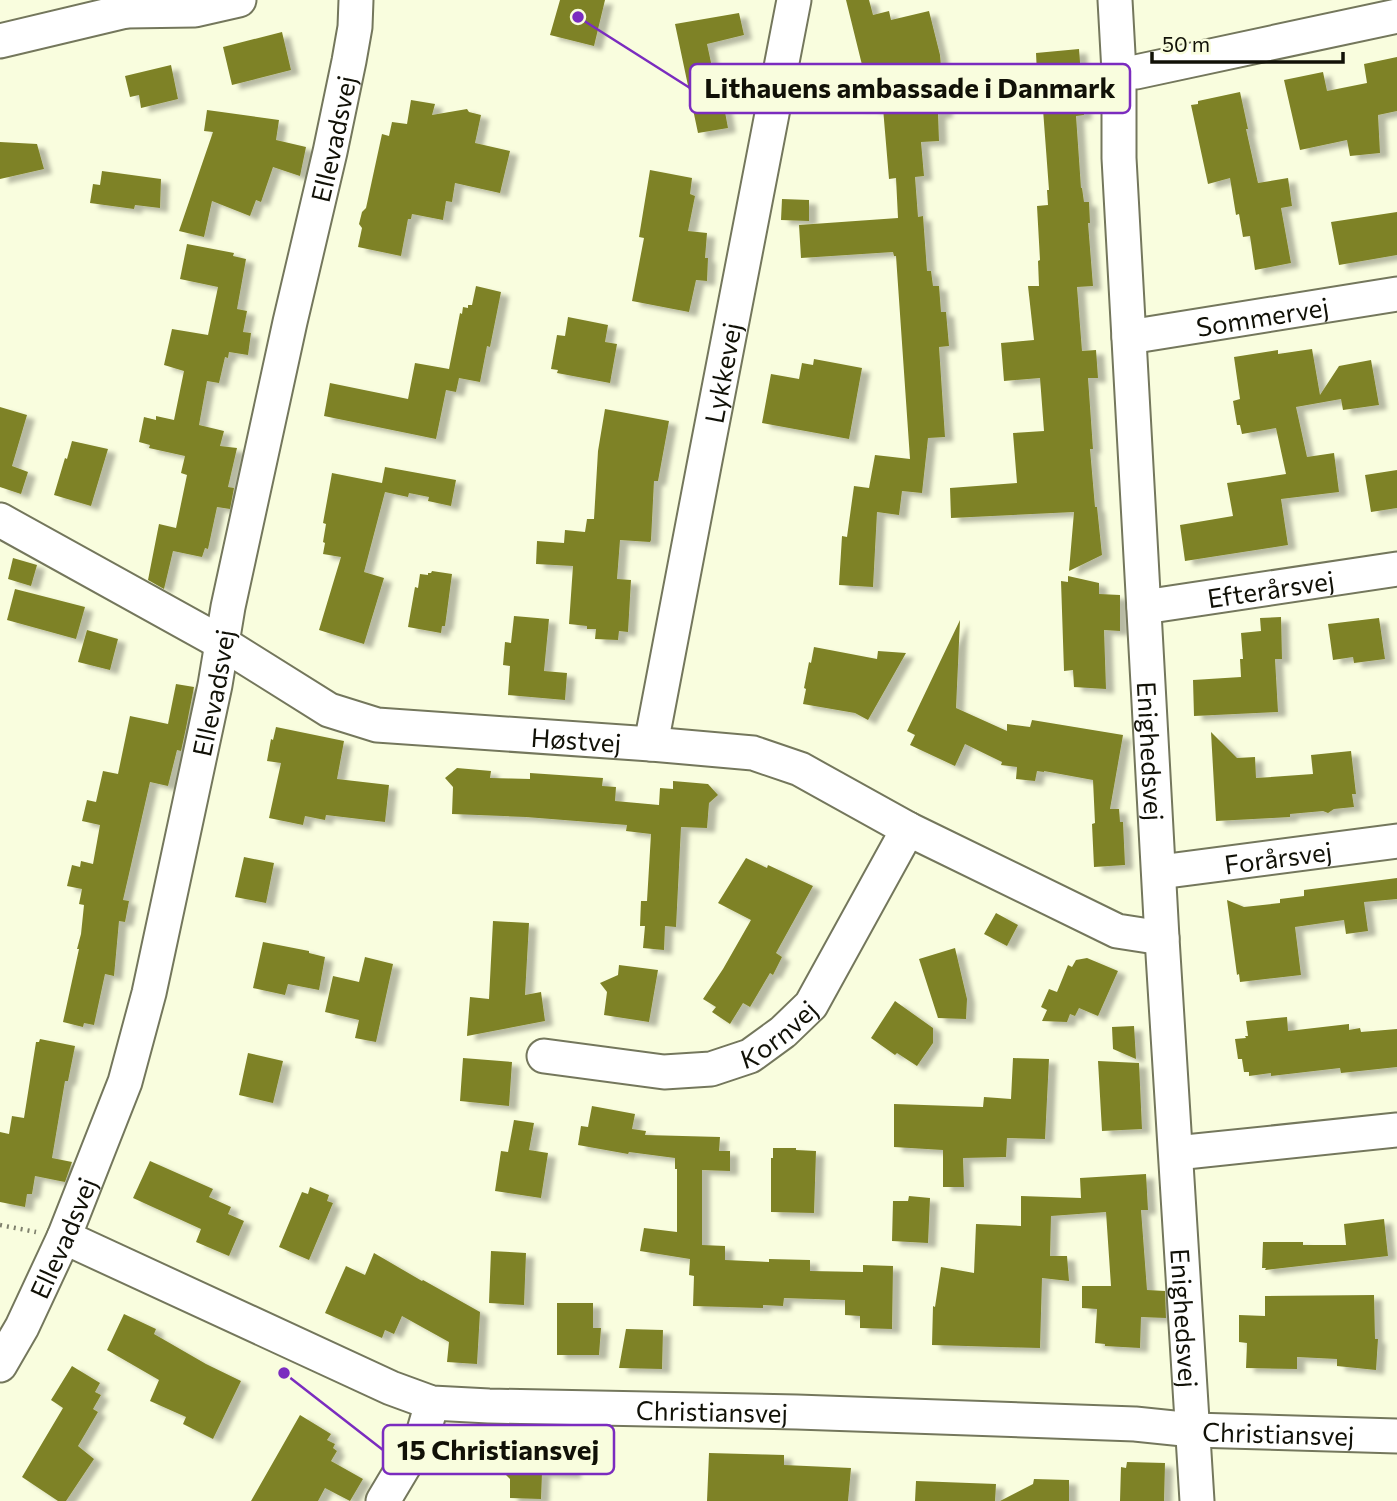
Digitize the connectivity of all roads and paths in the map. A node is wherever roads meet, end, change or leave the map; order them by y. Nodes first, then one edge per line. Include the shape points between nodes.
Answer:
1 (239, 0) edge
2 (356, 0) edge
3 (794, 0) edge
4 (1115, 0) edge
5 (138, 6) edge
6 (1397, 16) edge
7 (0, 41) edge
8 (1119, 72) junction
9 (1397, 294) edge
10 (1129, 337) junction
11 (0, 520) edge
12 (1397, 569) edge
13 (1144, 607) junction
14 (222, 643) junction
15 (651, 744) junction
16 (908, 829) junction
17 (1397, 841) edge
18 (1160, 872) junction
19 (1163, 938) junction
20 (544, 1056) dead end
21 (1397, 1130) edge
22 (1176, 1153) junction
23 (64, 1237) junction
24 (0, 1365) edge
25 (432, 1403) junction
26 (1193, 1430) junction
27 (1397, 1436) edge
28 (383, 1501) edge
29 (1196, 1501) edge

1 - 5 street via 195,10
2 - 14 street, Ellevadsvej via 349,61
3 - 15 street, Lykkevej
4 - 8 street, Enighedsvej
5 - 7 street
6 - 8 street
8 - 10 street, Enighedsvej
9 - 10 street, Sommervej
10 - 13 street, Enighedsvej
11 - 14 street, Høstvej
12 - 13 street, Efterårsvej
13 - 18 street, Enighedsvej
14 - 15 street, Høstvej via 329,710 377,725
14 - 23 street, Ellevadsvej via 149,993 125,1082
15 - 16 street, Høstvej via 753,754 800,769
16 - 19 street, Høstvej via 1117,932
16 - 20 street, Kornvej via 811,1005 750,1056 711,1069 664,1072
17 - 18 street, Forårsvej
18 - 19 street, Enighedsvej
19 - 22 street, Enighedsvej
21 - 22 street
22 - 26 street, Enighedsvej
23 - 24 street, Ellevadsvej
23 - 25 street, Christiansvej
25 - 26 street, Christiansvej via 1135,1424
25 - 28 street via 422,1434
26 - 27 street, Christiansvej
26 - 29 street, Enighedsvej

